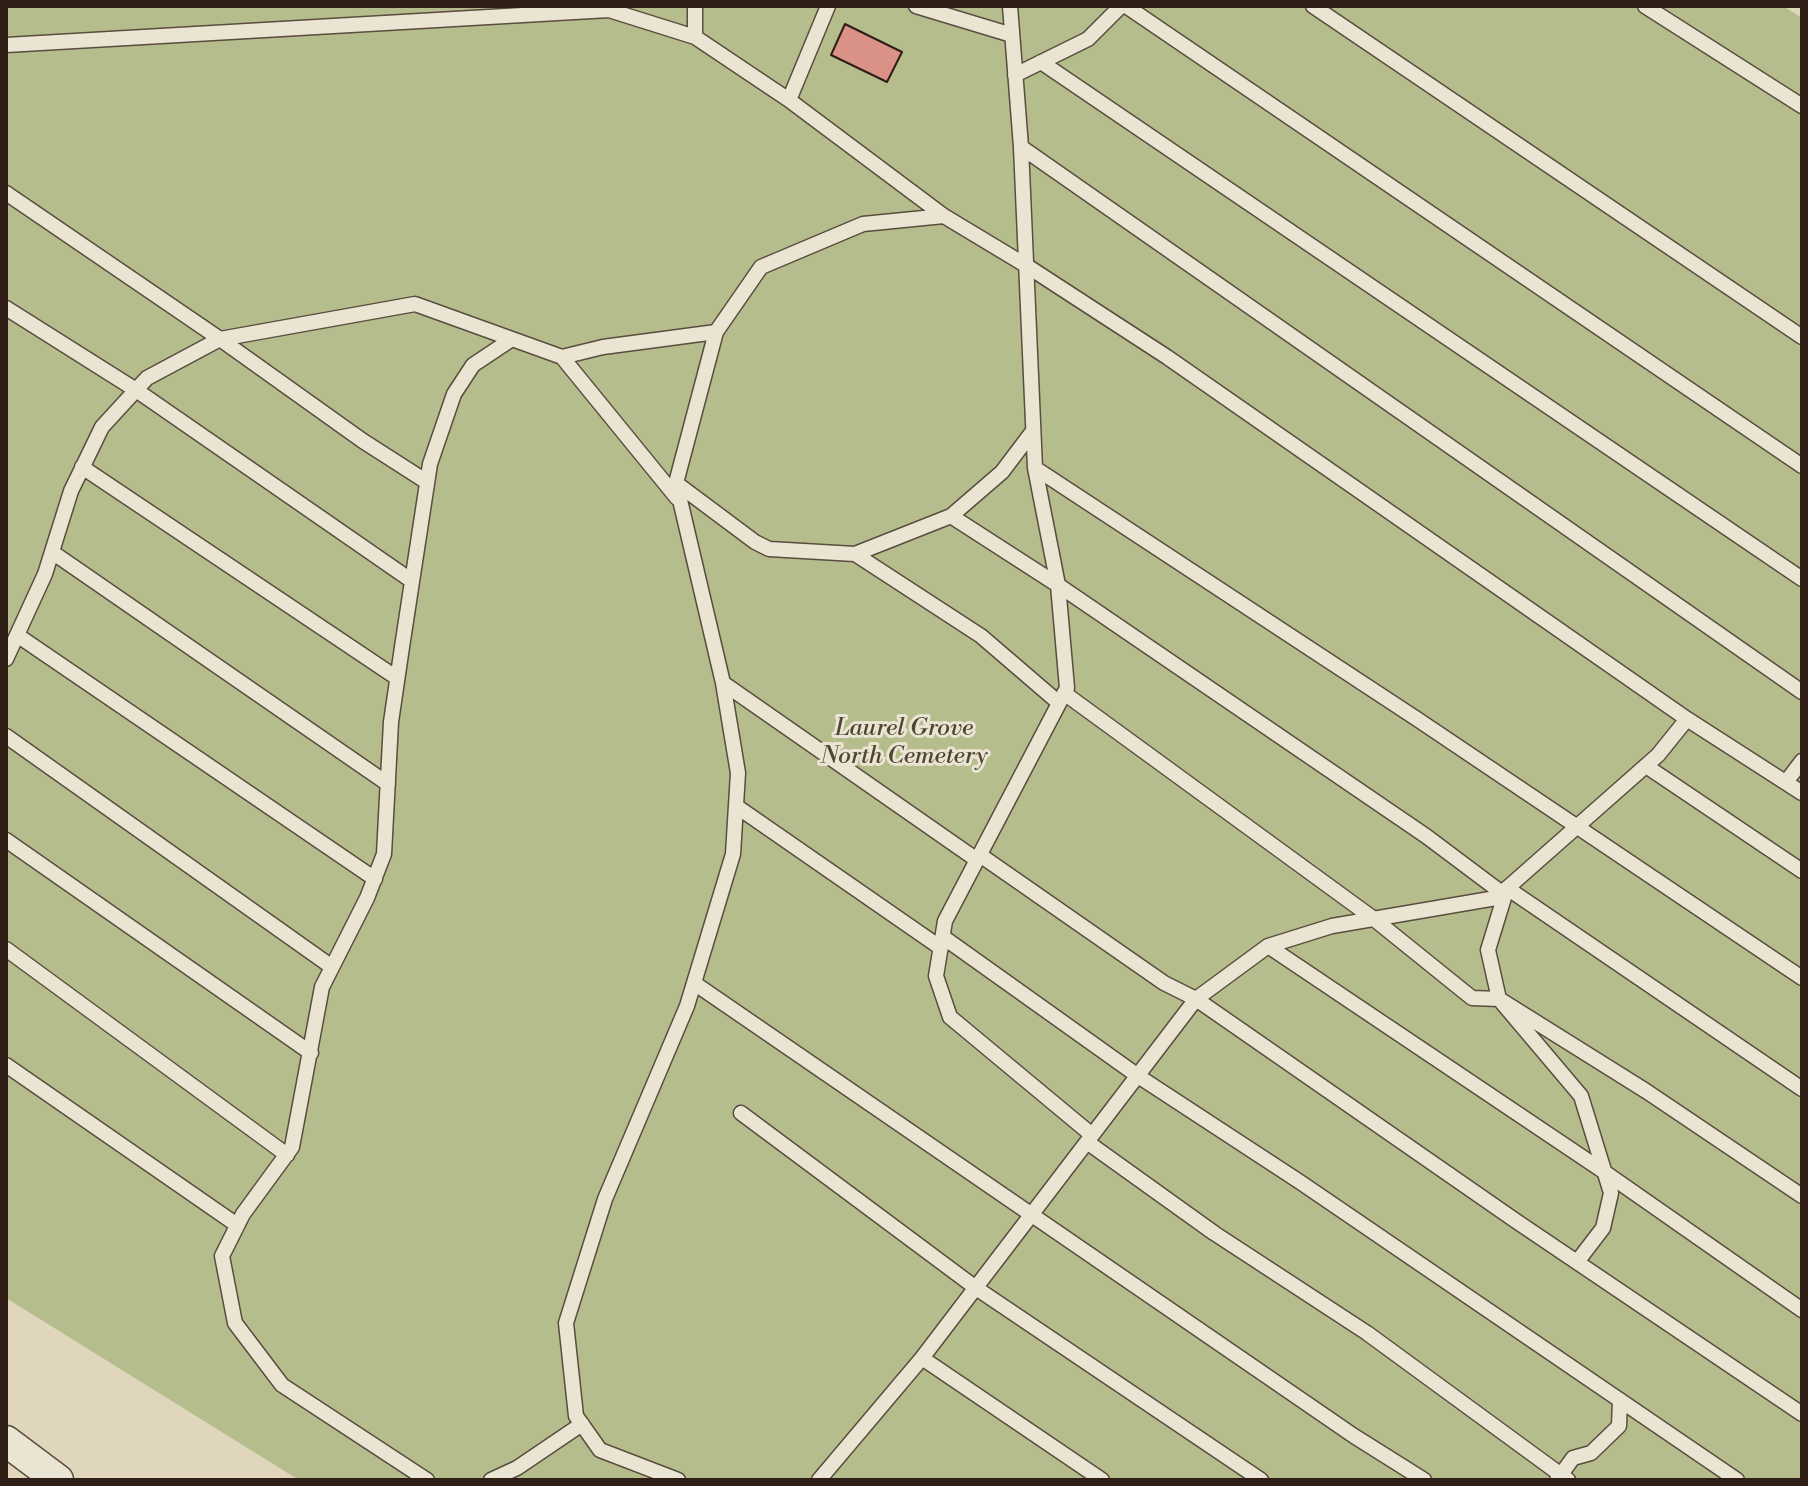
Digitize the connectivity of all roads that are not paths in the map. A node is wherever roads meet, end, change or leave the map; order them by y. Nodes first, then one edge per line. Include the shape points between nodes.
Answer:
1 (695, 6) edge
2 (828, 6) edge
3 (916, 6) edge
4 (1010, 6) edge
5 (1124, 6) edge
6 (1313, 6) edge
7 (1645, 6) edge
8 (1012, 35) junction
9 (695, 37) junction
10 (6, 45) edge
11 (1041, 62) junction
12 (1015, 75) junction
13 (789, 100) junction
14 (1802, 106) edge
15 (1021, 147) junction
16 (6, 193) edge
17 (944, 216) junction
18 (1027, 266) junction
19 (6, 308) edge
20 (716, 332) junction
21 (1802, 337) edge
22 (220, 339) junction
23 (512, 339) junction
24 (562, 357) junction
25 (136, 390) junction
26 (1033, 431) junction
27 (1802, 466) edge
28 (82, 467) junction
29 (1035, 468) junction
30 (427, 482) junction
31 (677, 491) junction
32 (951, 516) junction
33 (52, 552) junction
34 (855, 554) junction
35 (1802, 579) edge
36 (412, 581) junction
37 (1058, 585) junction
38 (17, 635) junction
39 (6, 659) edge
40 (397, 678) junction
41 (723, 683) junction
42 (1802, 692) edge
43 (1062, 698) junction
44 (1687, 719) junction
45 (6, 736) edge
46 (1802, 761) edge
47 (1646, 766) junction
48 (1786, 782) junction
49 (388, 784) junction
50 (1802, 793) edge
51 (736, 806) junction
52 (1576, 828) junction
53 (6, 840) edge
54 (978, 857) junction
55 (1802, 871) edge
56 (375, 879) junction
57 (1505, 891) junction
58 (1374, 919) junction
59 (942, 943) junction
60 (1268, 946) junction
61 (6, 949) edge
62 (332, 967) junction
63 (1802, 978) edge
64 (694, 983) junction
65 (1196, 999) junction
66 (1499, 999) junction
67 (311, 1053) junction
68 (6, 1065) edge
69 (1138, 1076) junction
70 (1802, 1089) edge
71 (741, 1113) dead end
72 (1090, 1139) junction
73 (287, 1155) junction
74 (1603, 1171) junction
75 (1802, 1196) edge
76 (1031, 1215) junction
77 (237, 1225) junction
78 (1577, 1262) junction
79 (976, 1288) junction
80 (1802, 1310) edge
81 (922, 1358) junction
82 (1620, 1400) junction
83 (1802, 1414) edge
84 (582, 1424) junction
85 (6, 1441) edge
86 (1562, 1478) edge
87 (58, 1480) edge
88 (427, 1480) edge
89 (491, 1480) edge
90 (678, 1480) edge
91 (819, 1480) edge
92 (1102, 1480) edge
93 (1261, 1480) edge
94 (1424, 1480) edge
95 (1737, 1480) edge

1 - 9 lane
2 - 13 lane
3 - 8 lane
4 - 8 lane
5 - 11 lane via 1088,39
5 - 27 lane
6 - 21 lane
7 - 14 lane
8 - 12 lane
9 - 10 lane via 609,10
9 - 13 lane
11 - 12 lane
11 - 35 lane
12 - 15 lane
13 - 17 lane
15 - 18 lane
15 - 42 lane
16 - 22 lane
17 - 18 lane
17 - 20 lane via 863,224 761,267
18 - 26 lane
18 - 44 lane via 1259,420
19 - 25 lane
20 - 24 lane
20 - 31 lane
22 - 23 lane via 415,304
22 - 25 lane via 147,378
22 - 30 lane
23 - 24 lane
23 - 30 lane via 473,365 454,394
24 - 31 lane
25 - 28 lane via 102,427
25 - 36 lane
26 - 29 lane
26 - 32 lane via 1002,472
28 - 33 lane
28 - 40 lane
29 - 37 lane
29 - 52 lane
30 - 36 lane
31 - 34 lane via 769,549
31 - 41 lane
32 - 34 lane
32 - 37 lane
33 - 38 lane
33 - 49 lane
34 - 43 lane via 981,636
36 - 40 lane
37 - 43 lane via 1067,688
37 - 57 lane
38 - 39 lane
38 - 56 lane
40 - 49 lane
41 - 51 lane via 738,773
41 - 54 lane
43 - 54 lane
43 - 58 lane
44 - 47 lane
44 - 48 lane
45 - 62 lane
46 - 48 lane
47 - 52 lane
47 - 55 lane
48 - 50 lane
49 - 56 lane via 384,854
51 - 59 lane
51 - 64 lane via 733,854
52 - 57 lane
52 - 63 lane
53 - 67 lane
54 - 59 lane via 945,921
54 - 65 lane via 1164,983
56 - 62 lane
57 - 58 lane via 1496,898
57 - 66 lane via 1488,950
57 - 70 lane
58 - 60 lane
58 - 66 lane via 1472,998
59 - 69 lane
59 - 72 lane via 936,976 950,1017
60 - 65 lane
60 - 74 lane
61 - 73 lane
62 - 67 lane via 322,987
64 - 76 lane
64 - 84 lane via 605,1199 566,1323 576,1416
65 - 69 lane
65 - 78 lane
66 - 74 lane via 1581,1096
66 - 75 lane
67 - 73 lane
68 - 77 lane
69 - 72 lane
69 - 82 lane
71 - 79 lane
72 - 76 lane
72 - 86 lane via 1214,1233 1367,1333
73 - 77 lane
74 - 78 lane via 1611,1193 1603,1228
74 - 80 lane
76 - 79 lane
76 - 94 lane
77 - 88 lane via 222,1256 235,1323 282,1385
78 - 83 lane
79 - 81 lane
79 - 93 lane
81 - 91 lane
81 - 92 lane
82 - 86 lane via 1619,1426 1591,1453 1573,1458
82 - 95 lane
84 - 89 lane
84 - 90 lane via 600,1450
85 - 87 street

